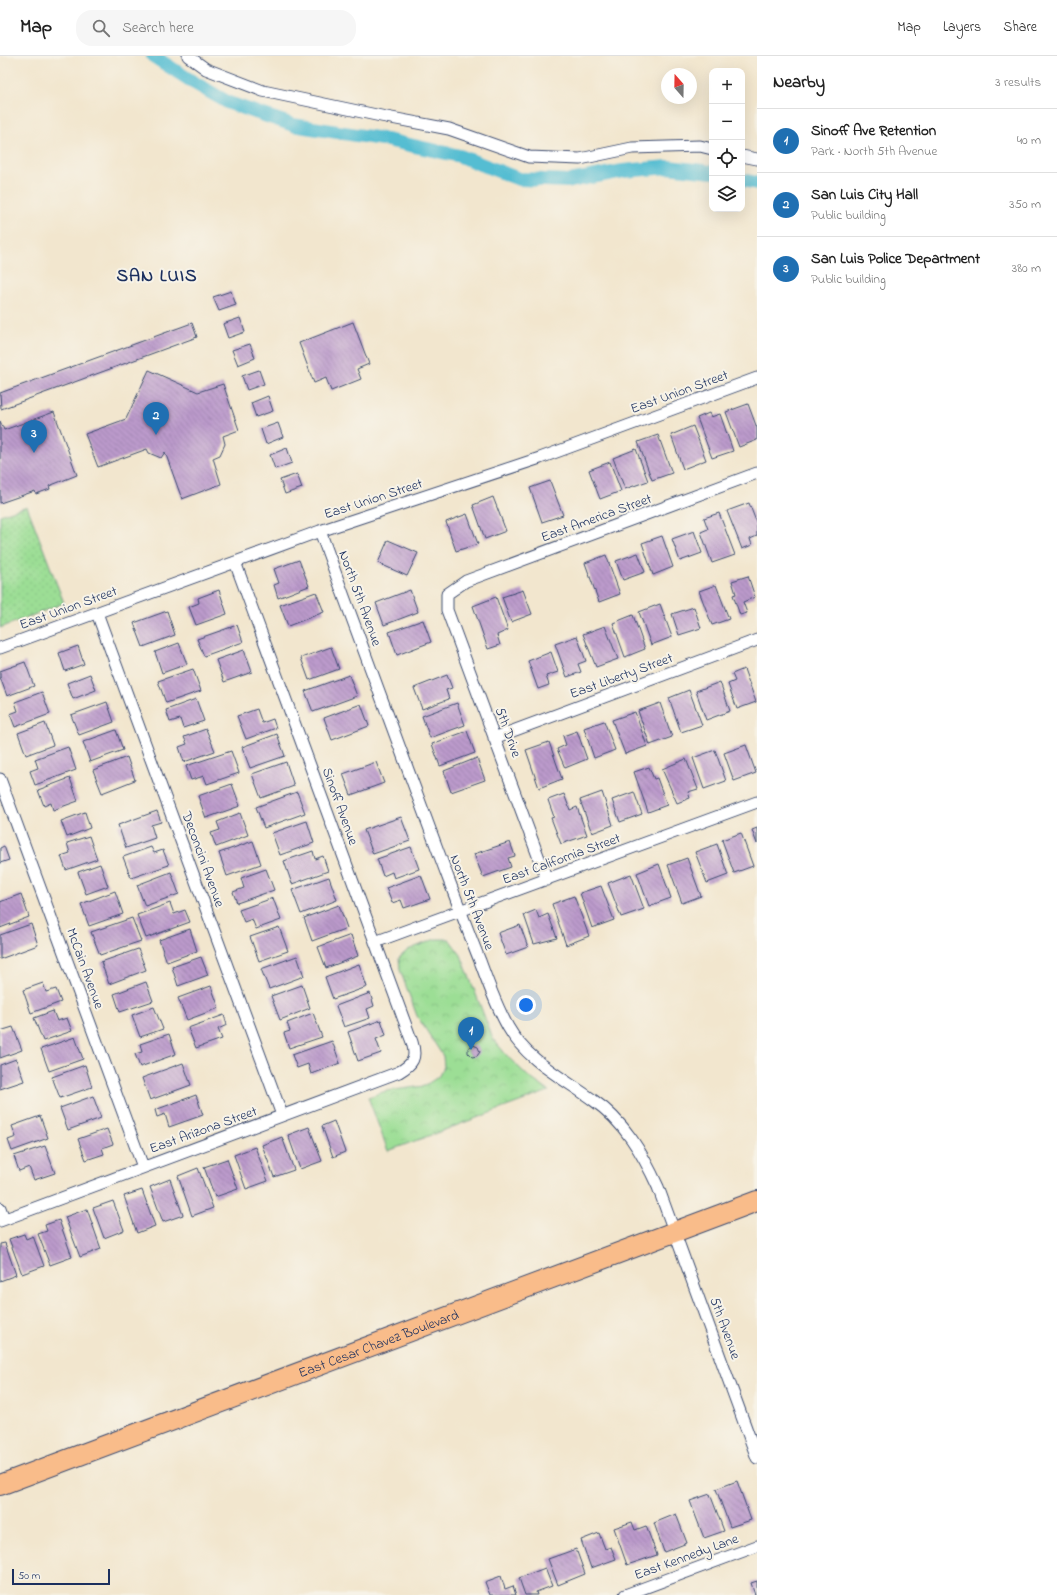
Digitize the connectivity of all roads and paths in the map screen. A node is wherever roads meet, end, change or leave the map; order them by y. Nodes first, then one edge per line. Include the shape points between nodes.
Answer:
1 (188, 56) edge
2 (709, 148) edge
3 (745, 157) edge
4 (757, 159) edge
5 (757, 378) edge
6 (757, 473) edge
7 (320, 532) junction
8 (234, 562) junction
9 (447, 594) joint
10 (97, 613) junction
11 (757, 640) edge
12 (0, 648) edge
13 (494, 738) junction
14 (0, 780) edge
15 (757, 802) edge
16 (547, 880) junction
17 (460, 911) junction
18 (375, 942) junction
19 (413, 1060) joint
20 (282, 1116) junction
21 (143, 1167) junction
22 (757, 1201) edge
23 (0, 1208) edge
24 (2, 1220) edge
25 (675, 1232) junction
26 (757, 1458) edge
27 (0, 1485) edge
28 (757, 1546) edge
29 (625, 1595) edge

1 - 2 street via 206,69 263,91 449,129 529,157 580,159 632,148 700,146
3 - 4 street
5 - 7 street, East Union Street via 540,458
6 - 9 street, East America Street via 466,581
7 - 8 street, East Union Street
7 - 17 street, North 5th Avenue
8 - 10 street, East Union Street
8 - 18 street, Sinoff Avenue
9 - 13 street, 5th Drive via 447,610
10 - 12 street, East Union Street
10 - 20 street, Deconcini Avenue
11 - 13 street, East Liberty Street
13 - 16 street, 5th Drive
14 - 21 street, McCain Avenue
15 - 16 street, East California Street
16 - 17 street, East California Street
17 - 18 street, East California Street
17 - 25 street, North 5th Avenue via 508,1028 525,1049 550,1072 595,1101 635,1143 658,1187
18 - 19 street, Sinoff Avenue via 412,1042 415,1055
19 - 20 street, East Arizona Street via 399,1072
20 - 21 street, East Arizona Street
21 - 24 street, East Arizona Street
22 - 25 highway, East Cesar Chavez Boulevard
23 - 24 street
25 - 26 street, 5th Avenue
25 - 27 highway, East Cesar Chavez Boulevard
28 - 29 street, East Kennedy Lane

